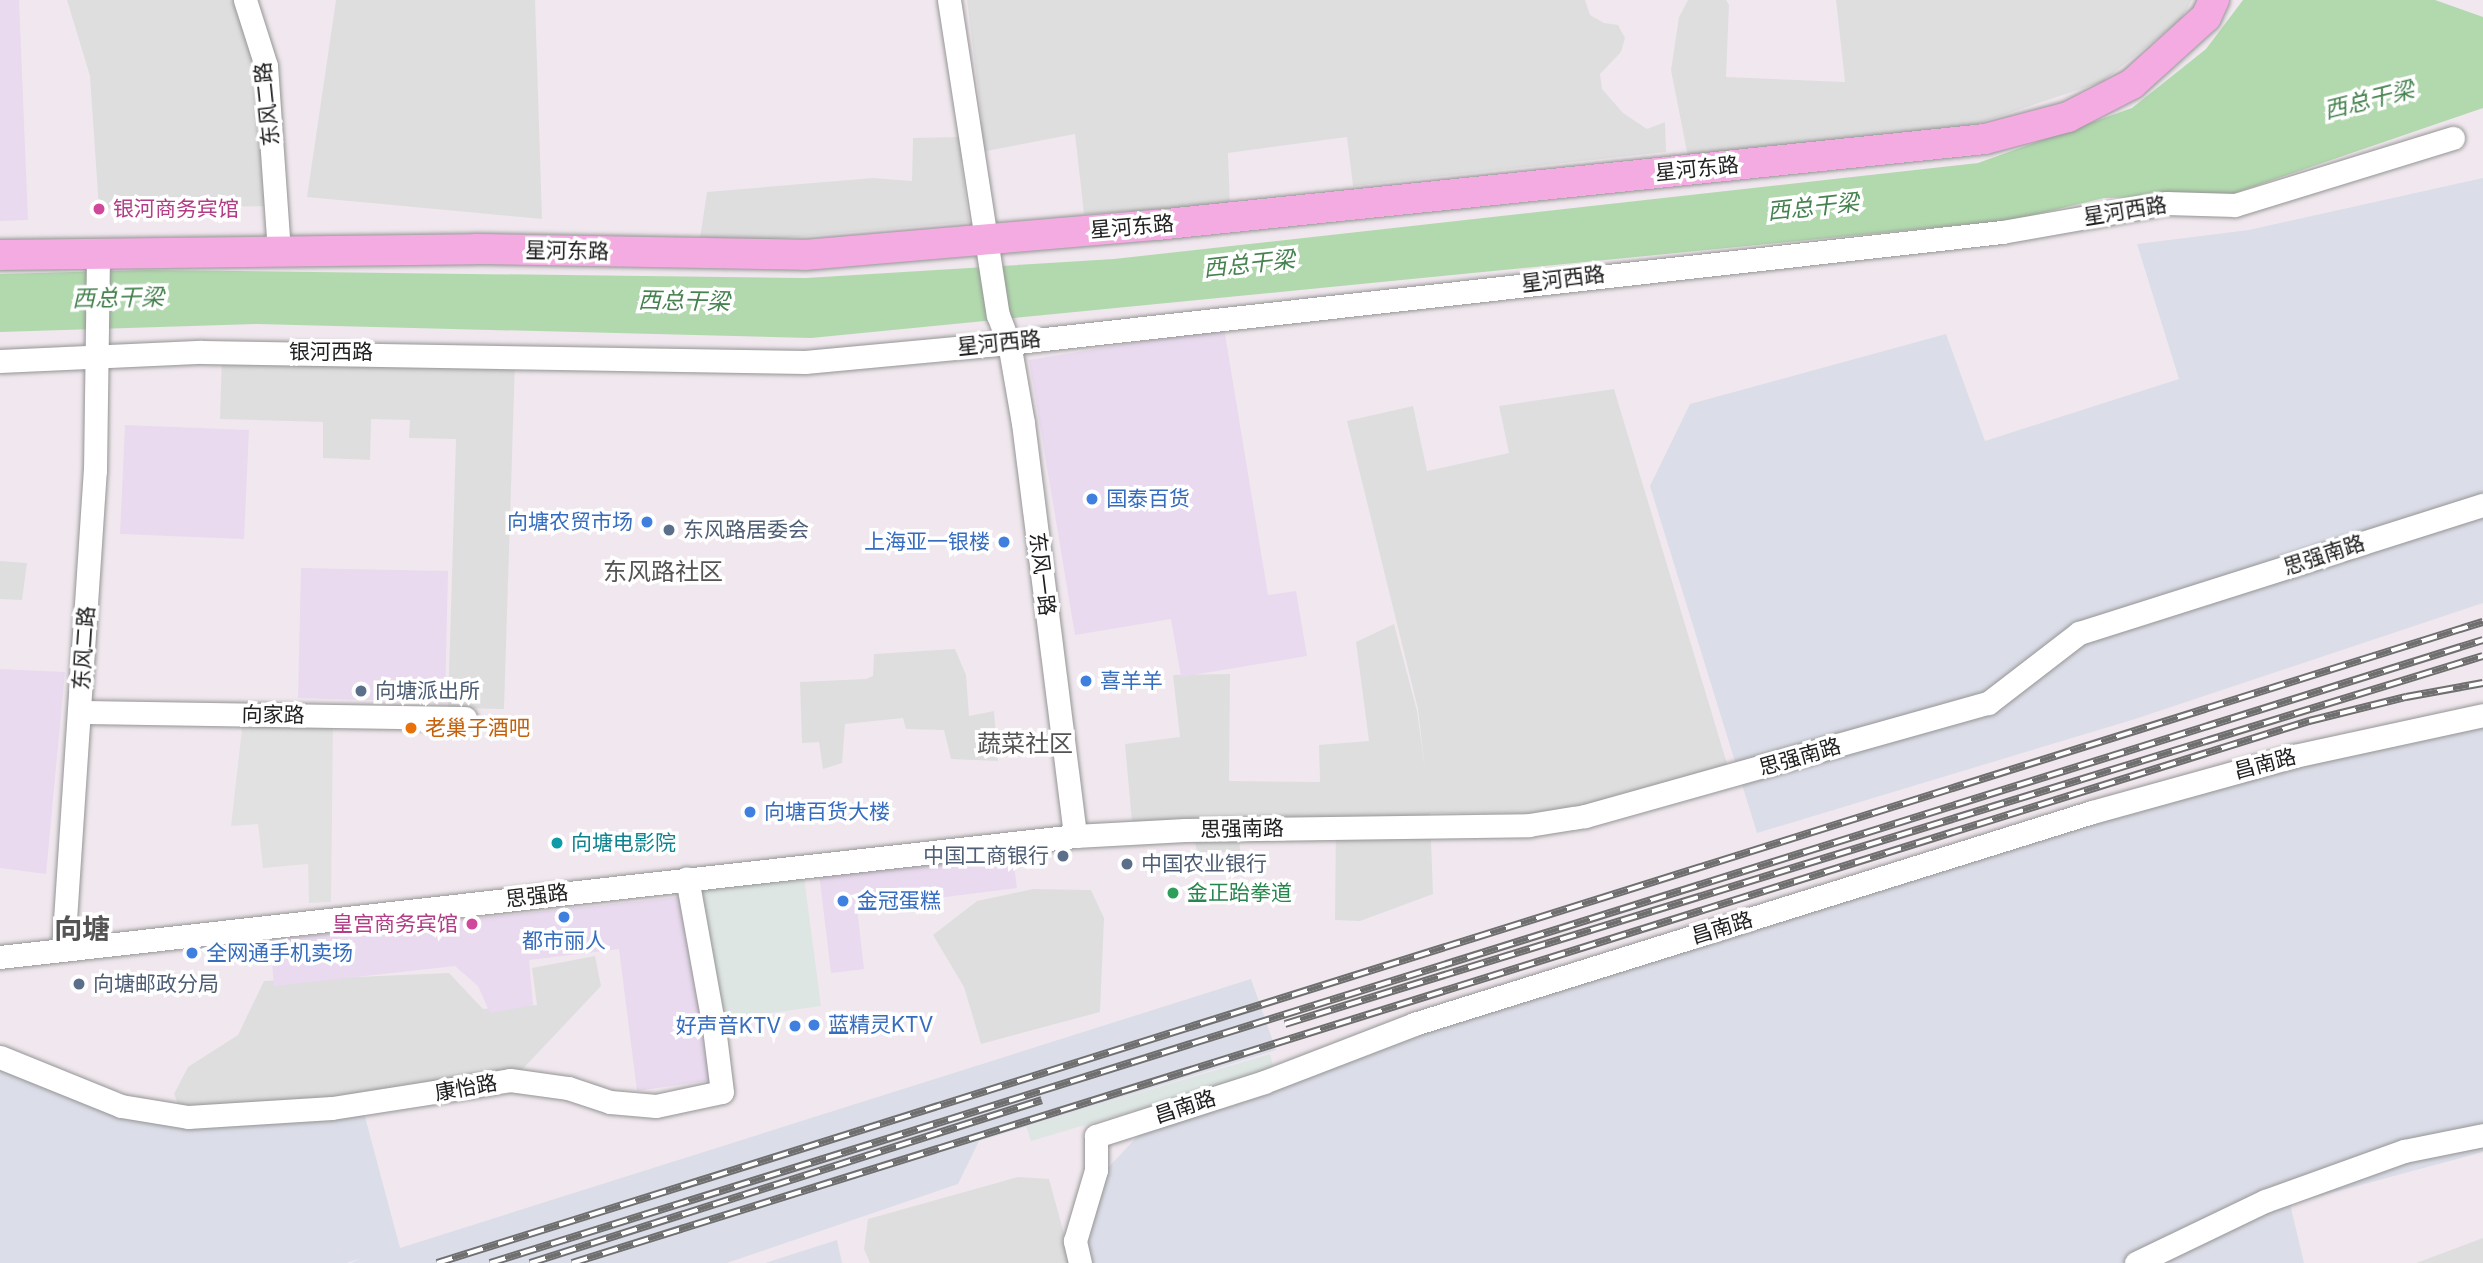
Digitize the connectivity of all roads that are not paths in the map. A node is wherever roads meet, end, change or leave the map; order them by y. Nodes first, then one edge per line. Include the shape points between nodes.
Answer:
1 (245, 0) edge
2 (949, 0) edge
3 (2214, 0) edge
4 (2453, 138) dead end
5 (988, 252) junction
6 (279, 253) junction
7 (0, 255) edge
8 (98, 262) junction
9 (1009, 343) junction
10 (98, 353) junction
11 (662, 359) joint
12 (0, 361) edge
13 (2483, 505) edge
14 (80, 712) junction
15 (2483, 715) edge
16 (465, 718) dead end
17 (1075, 836) junction
18 (687, 878) junction
19 (63, 950) junction
20 (0, 957) edge
21 (0, 1058) edge
22 (2483, 1135) edge
23 (1080, 1263) edge
24 (2136, 1263) edge

1 - 6 street, 东风二路 via 266,66
2 - 5 street
3 - 5 main road, 星河东路 via 2206,17 2132,84 2068,117 1985,139 1157,225
4 - 9 street, 星河西路 via 2235,205 2166,204 2002,232
5 - 6 main road, 星河东路 via 805,255 476,249
5 - 9 street, 东风一路 via 998,314
6 - 8 main road, 星河东路
7 - 8 main road, 星河东路
8 - 10 street, 东风二路
9 - 11 street, 星河西路 via 805,362
9 - 17 street, 东风一路
10 - 11 street, 银河西路
10 - 12 street, 银河西路
10 - 14 street, 东风二路
13 - 17 street, 思强南路 via 2079,633 1988,704 1585,816 1529,825
14 - 16 street, 向家路
14 - 19 street, 东风二路
15 - 23 street, 昌南路 via 2294,756 2092,812 1415,1024 1264,1082 1096,1136 1096,1170 1075,1241
17 - 18 street, 思强路
18 - 19 street, 思强路
18 - 21 street, 康怡路 via 722,1092 656,1106 610,1102 568,1088 510,1080 332,1108 188,1117 121,1106
19 - 20 street, 思强路
22 - 24 street via 2404,1151 2265,1200

